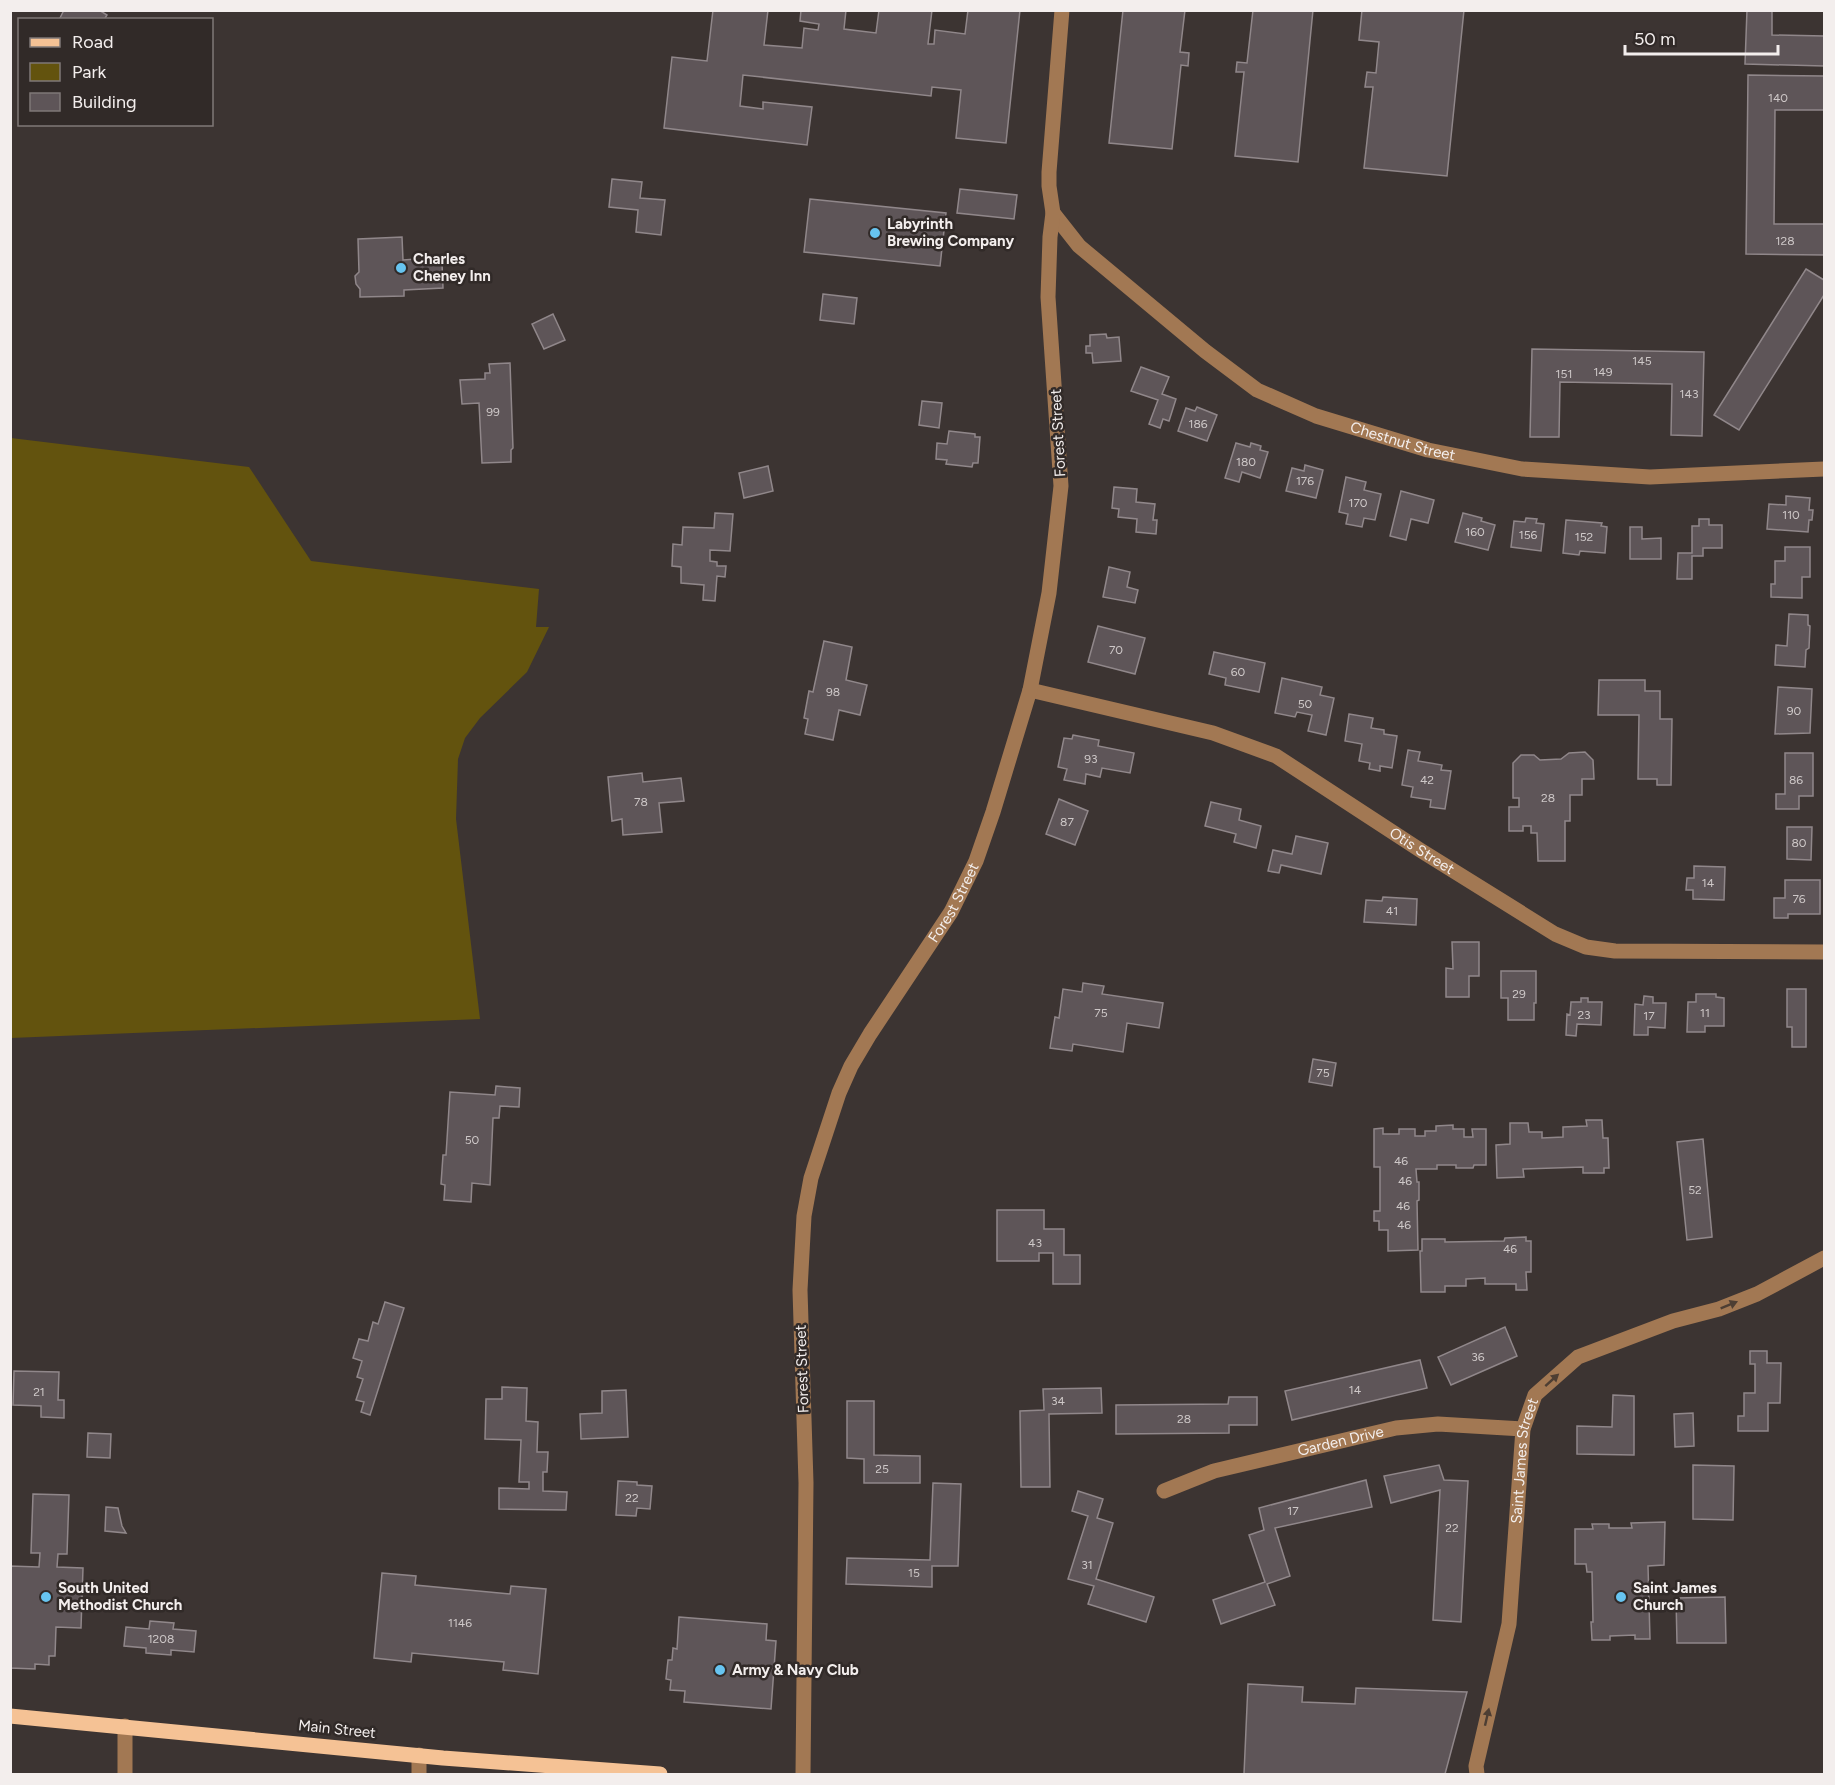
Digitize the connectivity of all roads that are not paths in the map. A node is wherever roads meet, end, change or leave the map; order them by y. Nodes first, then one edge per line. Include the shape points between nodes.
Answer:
1 (1062, 10) edge
2 (1053, 213) junction
3 (1824, 469) edge
4 (1030, 690) junction
5 (1824, 952) edge
6 (1824, 1257) edge
7 (1523, 1429) junction
8 (1164, 1491) dead end
9 (10, 1716) edge
10 (125, 1726) junction
11 (419, 1755) junction
12 (125, 1774) edge
13 (418, 1774) edge
14 (658, 1774) edge
15 (803, 1774) edge
16 (1477, 1774) edge

1 - 2 street, Forest Street via 1049,171
2 - 3 street, Chestnut Street via 1079,246 1205,351 1257,390 1316,416 1428,450 1521,469 1650,477
2 - 4 street, Forest Street via 1048,297 1061,486 1049,592
4 - 5 street, Otis Street via 1213,733 1276,756 1555,934 1586,947 1615,951
4 - 15 street, Forest Street via 976,861 951,912 851,1066 812,1178 804,1216 800,1290 806,1483
7 -> 6 street, Saint James Street via 1535,1395 1578,1357 1757,1294
7 - 8 street, Garden Drive via 1438,1424 1396,1428 1214,1471
16 -> 7 street, Saint James Street via 1509,1624
9 - 10 main road, Main Street
10 - 11 main road, Main Street
10 - 12 street
11 - 13 street
11 - 14 main road, Main Street

